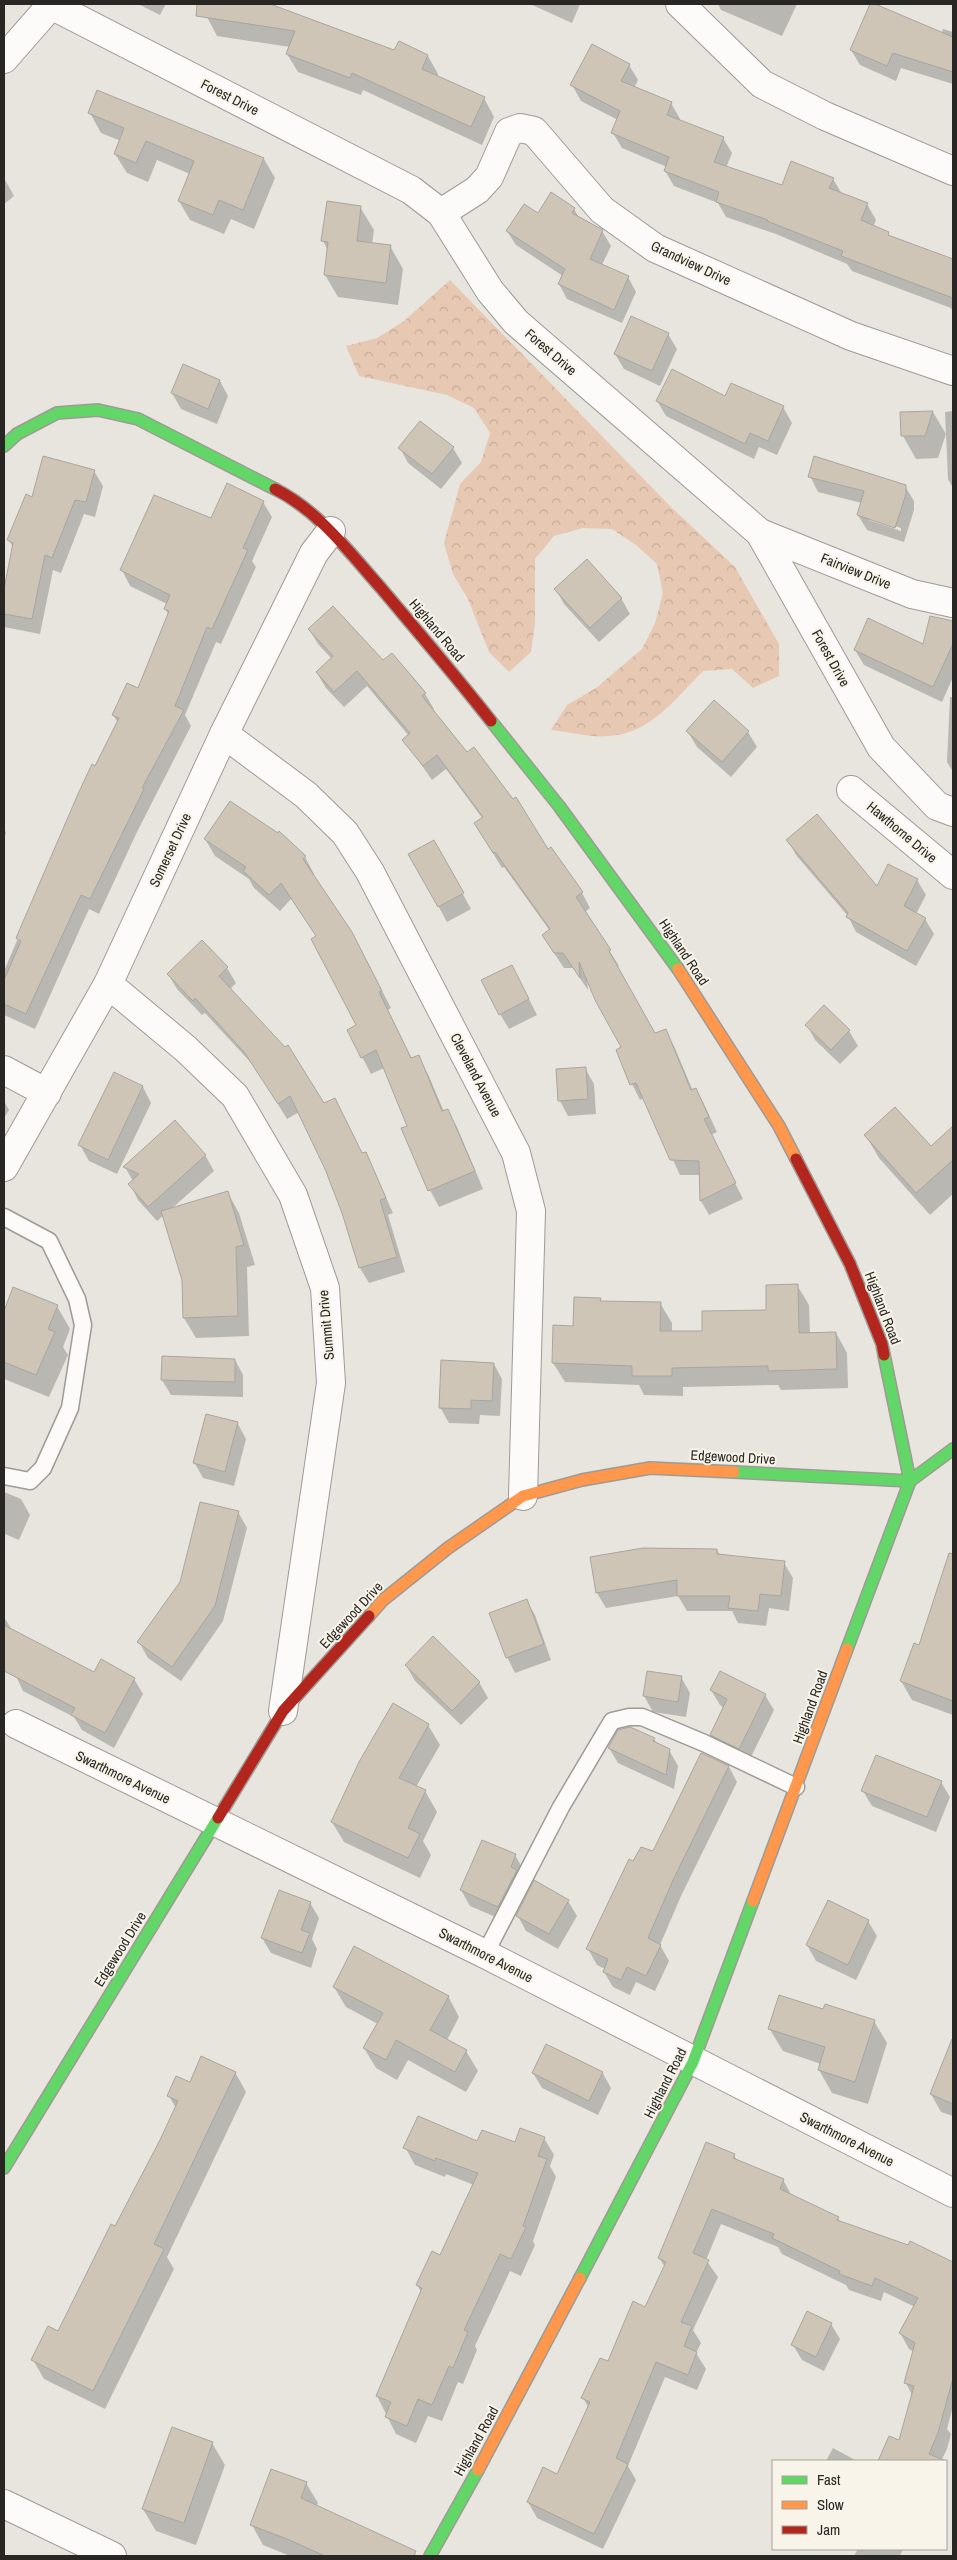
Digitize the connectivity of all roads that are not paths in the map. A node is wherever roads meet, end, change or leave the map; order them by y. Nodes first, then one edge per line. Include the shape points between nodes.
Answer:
1 (680, 4) edge
2 (52, 5) edge
3 (5, 54) edge
4 (953, 171) edge
5 (441, 213) junction
6 (953, 371) edge
7 (4, 446) edge
8 (331, 531) junction
9 (760, 533) junction
10 (953, 603) edge
11 (224, 734) junction
12 (852, 790) dead end
13 (953, 812) edge
14 (953, 875) edge
15 (108, 984) junction
16 (4, 1070) edge
17 (47, 1093) junction
18 (4, 1167) edge
19 (4, 1217) edge
20 (953, 1449) edge
21 (4, 1476) edge
22 (910, 1482) junction
23 (523, 1496) junction
24 (284, 1711) junction
25 (16, 1724) dead end
26 (796, 1787) junction
27 (216, 1822) junction
28 (485, 1954) junction
29 (694, 2062) junction
30 (4, 2168) edge
31 (953, 2193) edge
32 (4, 2504) edge
33 (112, 2556) edge
34 (430, 2556) edge

1 - 4 street via 762,84 825,116
2 - 3 street
2 - 5 street, Forest Drive via 410,190
5 - 6 street, Grandview Drive via 477,190 489,177 509,132 520,128 534,132 602,210 655,248 851,336
5 - 9 street, Forest Drive via 490,291 516,322
7 - 8 street, Highland Road via 17,434 57,413 98,410 138,419 297,500
8 - 11 street, Somerset Drive via 314,554
8 - 22 street, Highland Road via 444,661 559,806 662,944 779,1126 850,1264 882,1344
9 - 10 street, Fairview Drive via 912,594
9 - 13 street, Forest Drive via 881,747 937,806
11 - 15 street, Somerset Drive
11 - 23 street, Cleveland Avenue via 306,795 345,833 370,872 516,1153 531,1211
12 - 14 street, Hawthorne Drive
15 - 17 street, Somerset Drive
15 - 24 street, Summit Drive via 186,1049 234,1096 293,1195 325,1288 331,1383
16 - 17 street
17 - 18 street, Somerset Drive
19 - 21 lane via 49,1240 77,1299 83,1326 70,1408 44,1468 30,1482
20 - 22 street
22 - 23 street, Edgewood Drive via 650,1468 582,1480
22 - 26 street, Highland Road
23 - 24 street, Edgewood Drive via 448,1548 383,1600
24 - 27 street, Edgewood Drive
25 - 27 street, Swarthmore Avenue
26 - 28 lane via 642,1717 612,1721 562,1807
26 - 29 street, Highland Road
27 - 28 street, Swarthmore Avenue
27 - 30 street, Edgewood Drive
28 - 29 street, Swarthmore Avenue
29 - 31 street, Swarthmore Avenue
29 - 34 street, Highland Road via 530,2375
32 - 33 street

